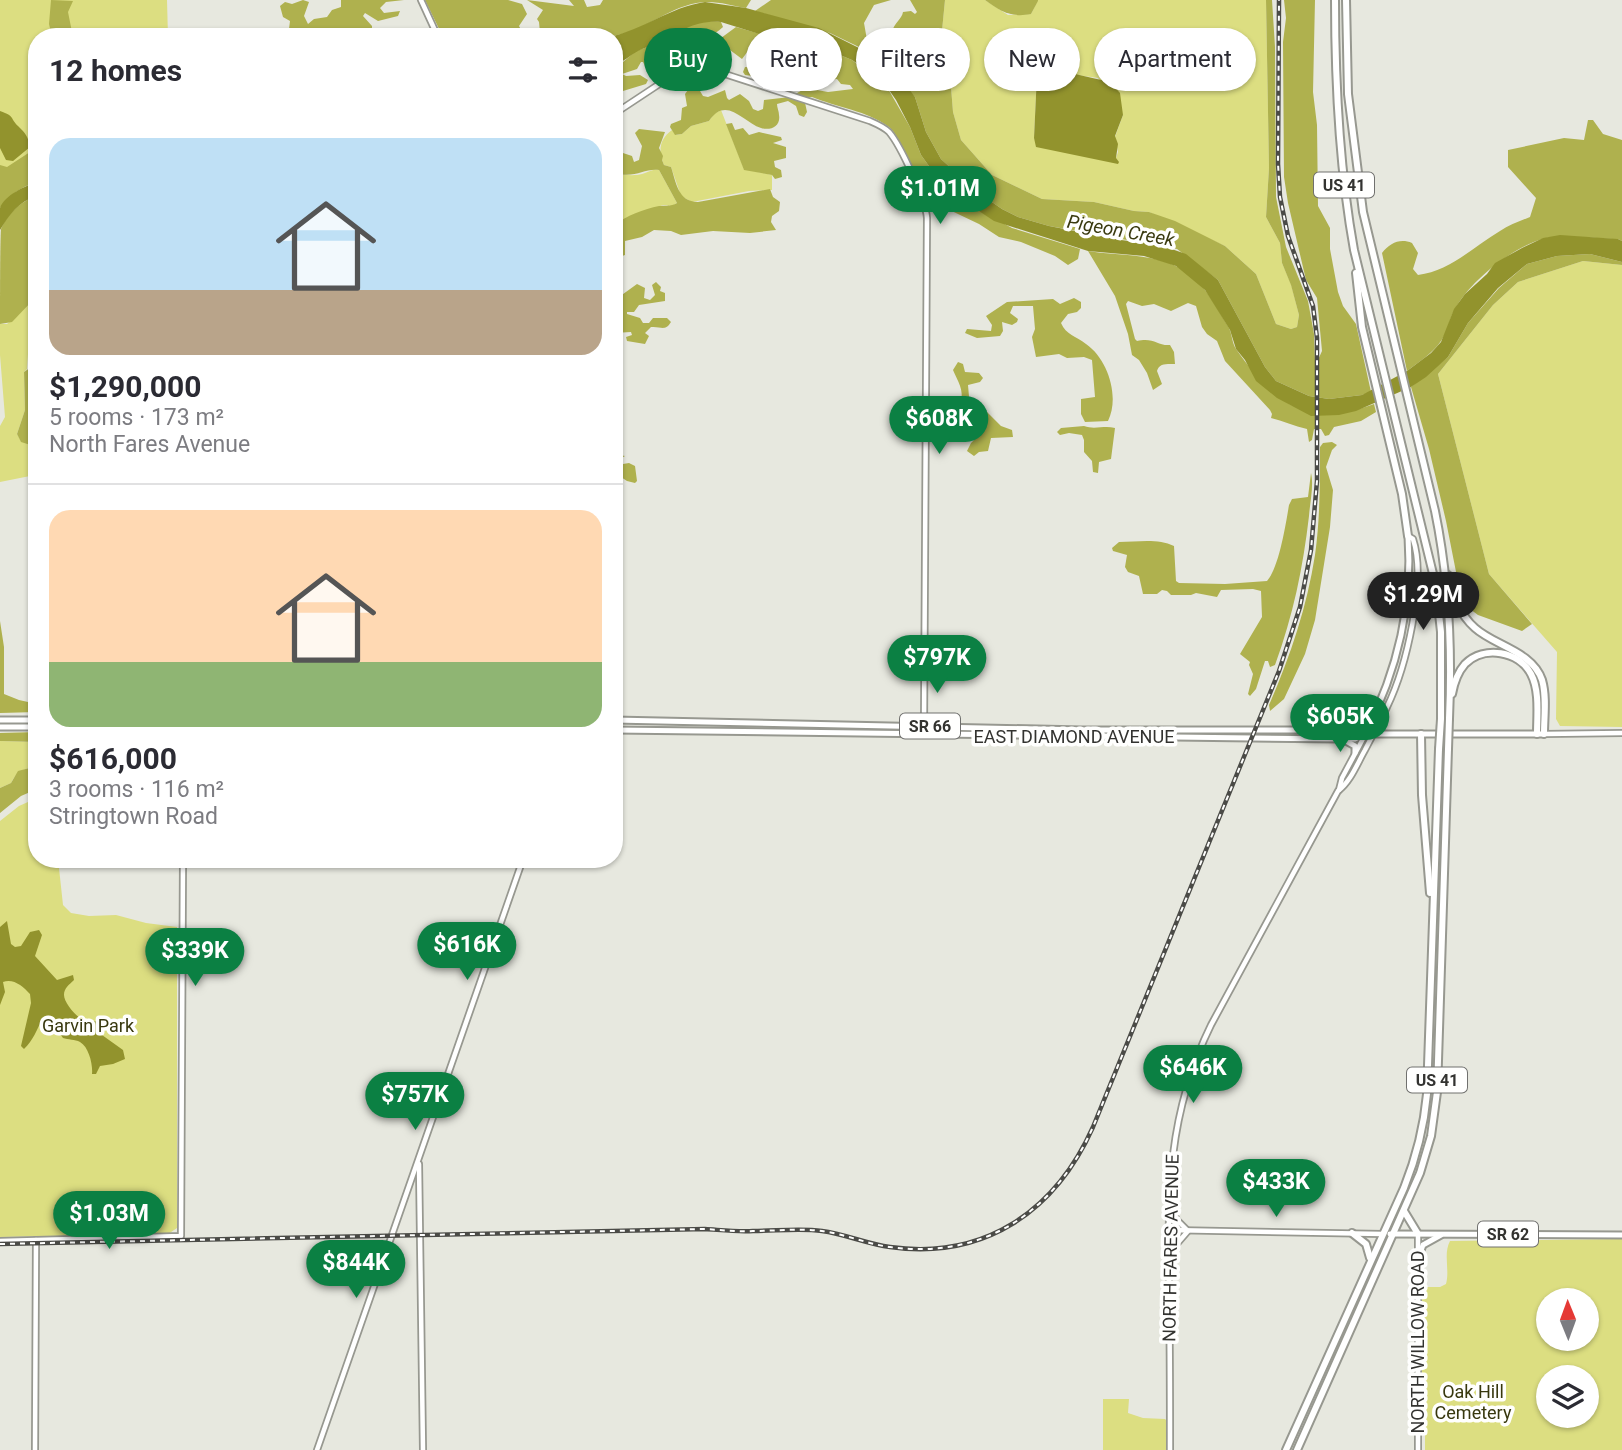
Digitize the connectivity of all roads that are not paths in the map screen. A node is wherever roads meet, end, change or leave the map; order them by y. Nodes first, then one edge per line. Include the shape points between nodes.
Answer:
1 (421, 0) edge
2 (1335, 0) edge
3 (1346, 0) edge
4 (434, 28) edge
5 (623, 108) edge
6 (1354, 250) junction
7 (1408, 536) junction
8 (1443, 555) junction
9 (1450, 699) junction
10 (0, 720) edge
11 (28, 720) edge
12 (623, 720) edge
13 (924, 726) junction
14 (0, 727) edge
15 (28, 727) edge
16 (623, 730) edge
17 (1622, 733) edge
18 (1365, 734) junction
19 (1373, 734) junction
20 (1421, 734) junction
21 (1540, 734) junction
22 (924, 735) junction
23 (1340, 739) junction
24 (1355, 753) junction
25 (1338, 791) junction
26 (183, 868) edge
27 (520, 868) edge
28 (1432, 953) junction
29 (419, 1159) junction
30 (1169, 1205) junction
31 (1404, 1211) junction
32 (1169, 1230) junction
33 (1188, 1231) junction
34 (1352, 1233) junction
35 (1383, 1234) junction
36 (1394, 1234) junction
37 (1418, 1234) junction
38 (1441, 1234) junction
39 (1622, 1235) edge
40 (36, 1240) junction
41 (0, 1241) edge
42 (1169, 1253) junction
43 (1418, 1259) junction
44 (1371, 1262) junction
45 (35, 1450) edge
46 (317, 1450) edge
47 (423, 1450) edge
48 (1170, 1450) edge
49 (1286, 1450) edge
50 (1297, 1450) edge
51 (1418, 1450) edge

1 - 4 street
2 - 6 highway, US 41 via 1340,162
3 - 8 highway, US 41 via 1348,94 1368,236
5 - 13 street via 694,65 857,116 883,127 898,146 927,218
6 - 7 highway via 1362,327
6 - 28 highway, US 41, bridge via 1436,586 1441,719
7 - 18 main road, NORTH FARES AVENUE via 1410,582 1400,643 1382,700
7 - 19 street, NORTH FARES AVENUE via 1414,541 1418,563 1413,617 1398,680
8 - 9 highway, US 41
8 - 21 highway via 1455,600 1469,623 1523,656 1538,673 1544,695
9 - 21 highway via 1458,675 1471,660 1492,653 1511,656 1525,665 1535,681
9 - 31 highway, US 41, bridge via 1436,1099 1428,1149
10 - 11 main road
12 - 13 main road, EAST DIAMOND AVENUE / SR 66
13 - 18 main road, EAST DIAMOND AVENUE / SR 66 via 1354,730
13 - 22 street
14 - 15 main road
16 - 22 main road, EAST DIAMOND AVENUE / SR 66
17 - 21 street, EAST DIAMOND AVENUE
18 - 19 main road, EAST DIAMOND AVENUE / SR 66
18 - 23 main road, EAST DIAMOND AVENUE / SR 66
18 - 24 street, NORTH FARES AVENUE
19 - 20 main road, EAST DIAMOND AVENUE / SR 66
19 - 25 street, NORTH FARES AVENUE
20 - 21 main road, EAST DIAMOND AVENUE / SR 66
20 - 28 highway
22 - 23 main road, EAST DIAMOND AVENUE / SR 66
23 - 24 main road via 1353,745
24 - 25 street, NORTH FARES AVENUE
25 - 30 street, NORTH FARES AVENUE via 1197,1054 1175,1133
26 - 40 street via 181,1236
27 - 29 street
28 - 35 highway, US 41 via 1423,1126 1413,1164
29 - 46 street
29 - 47 street
30 - 32 street, NORTH FARES AVENUE
30 - 33 street
31 - 36 highway, US 41
31 - 37 highway
32 - 33 street
32 - 42 street, NORTH FARES AVENUE
33 - 34 street
33 - 42 street
34 - 35 street
34 - 44 highway via 1368,1246
35 - 36 main road, SR 62
35 - 44 highway, US 41
36 - 37 main road, SR 62
36 - 50 highway, US 41
37 - 38 main road, SR 62
37 - 43 street, NORTH WILLOW ROAD
38 - 39 main road, SR 62
38 - 43 main road via 1423,1245
40 - 41 street
40 - 45 street
42 - 48 street, NORTH FARES AVENUE
43 - 51 street, NORTH WILLOW ROAD
44 - 49 highway, US 41

